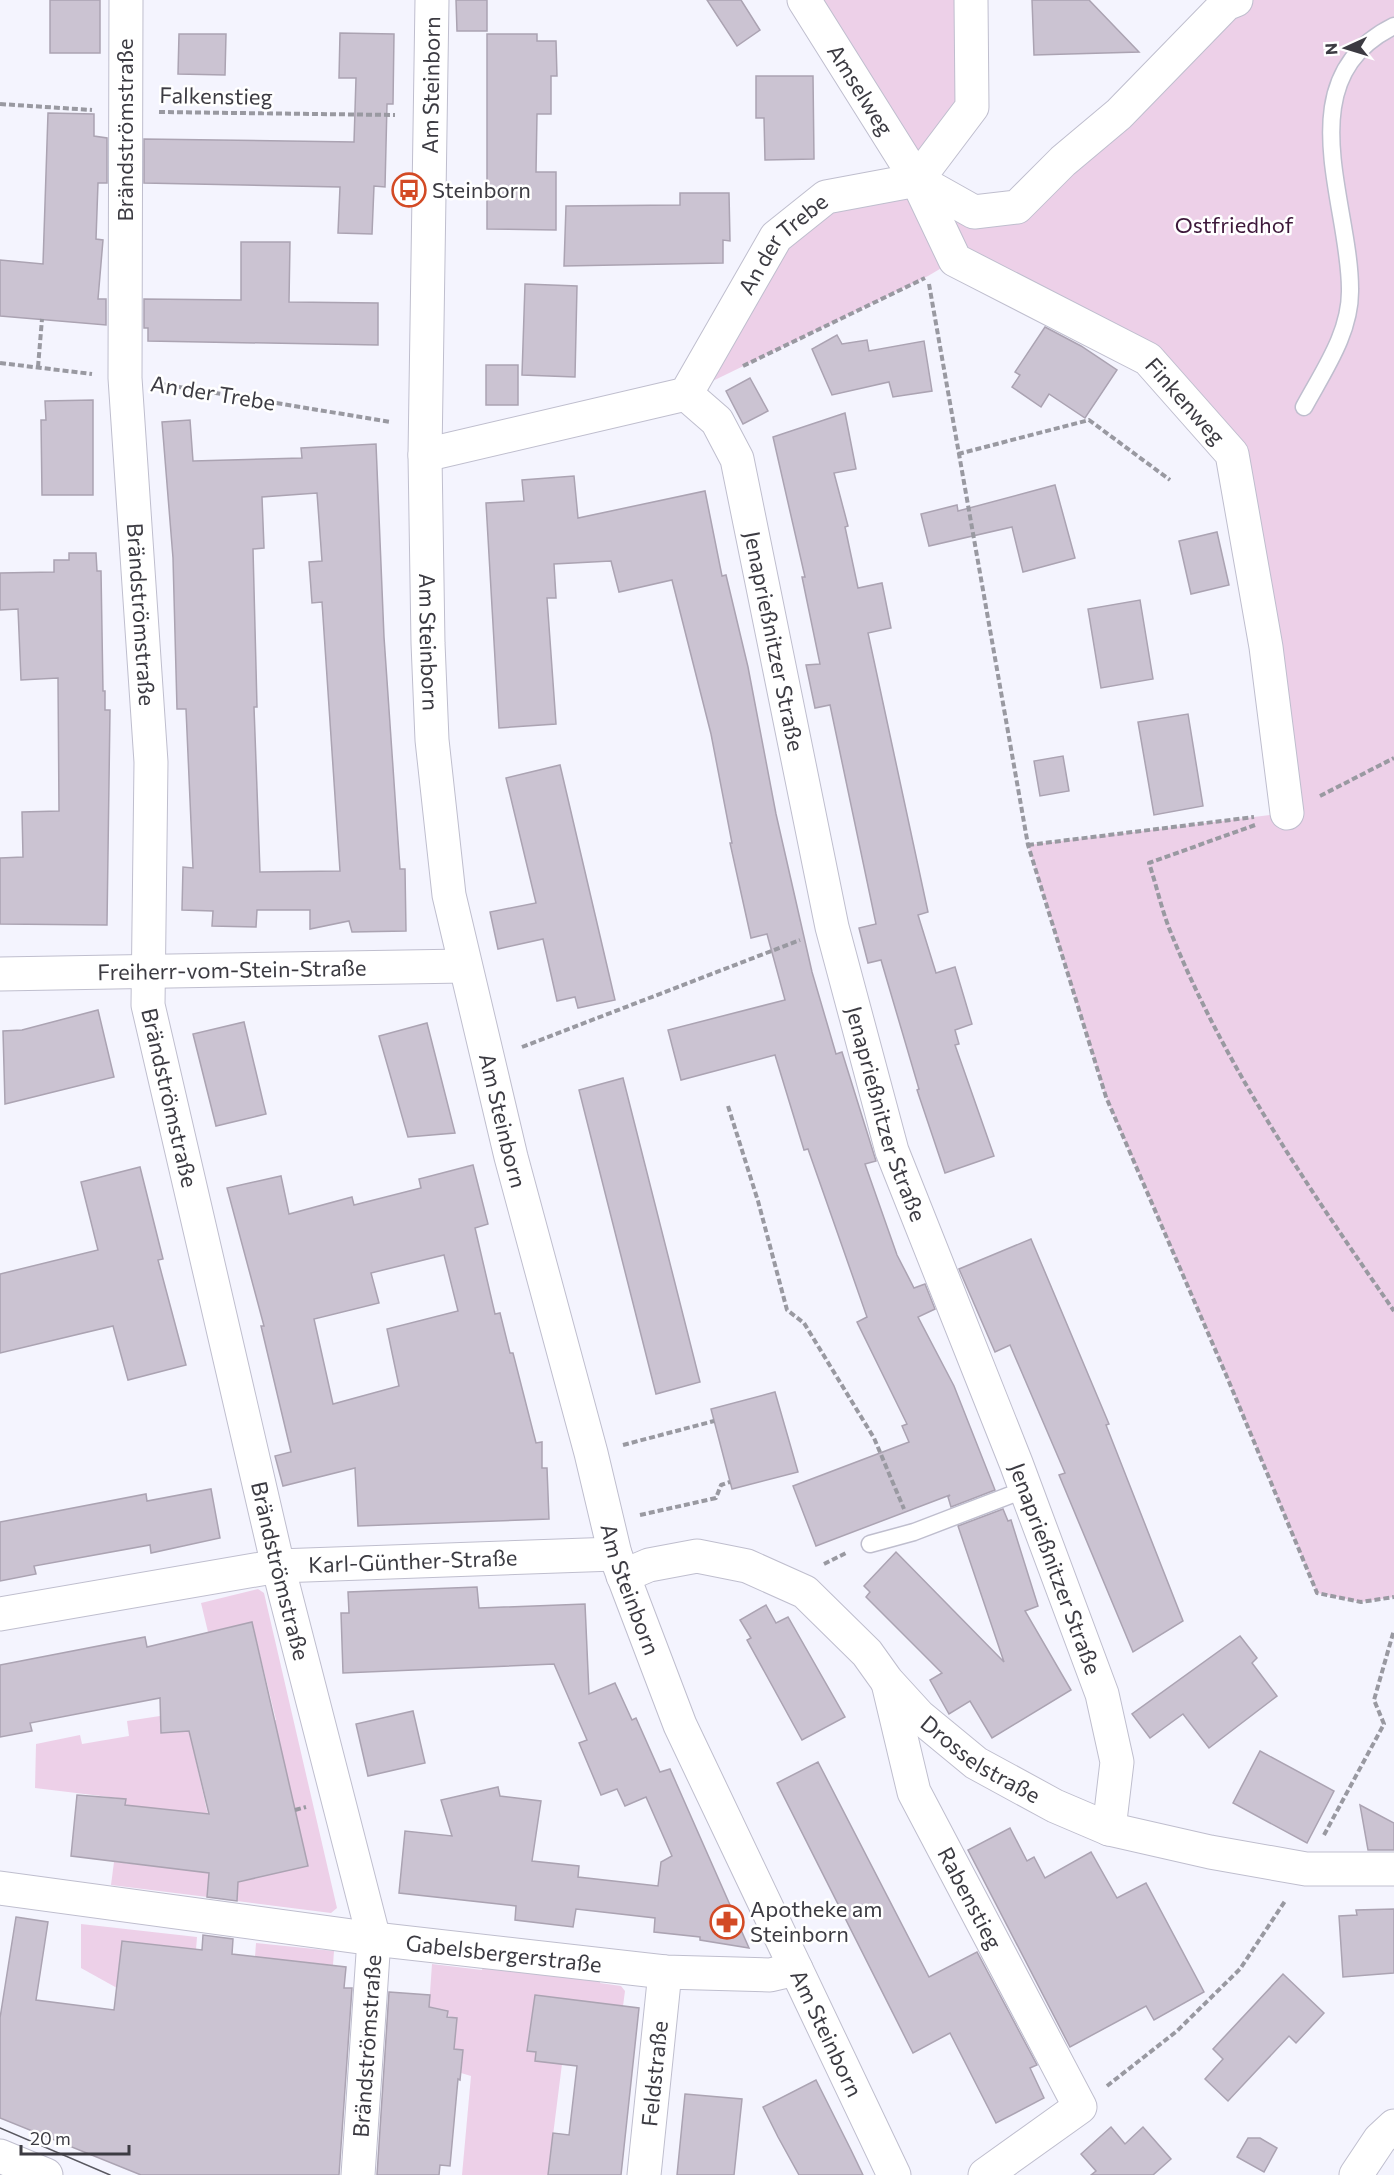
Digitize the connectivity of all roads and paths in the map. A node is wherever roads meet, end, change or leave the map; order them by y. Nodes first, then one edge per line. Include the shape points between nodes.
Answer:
1 (126, 0) edge
2 (432, 0) edge
3 (804, 0) edge
4 (971, 0) edge
5 (1230, 1) edge
6 (1394, 26) edge
7 (0, 104) edge
8 (124, 111) junction
9 (431, 116) junction
10 (917, 180) junction
11 (42, 319) dead end
12 (0, 363) edge
13 (38, 367) junction
14 (738, 369) dead end
15 (125, 378) junction
16 (686, 394) junction
17 (1304, 407) dead end
18 (425, 441) junction
19 (958, 454) junction
20 (1170, 480) dead end
21 (1394, 758) edge
22 (1287, 813) junction
23 (1028, 845) junction
24 (832, 927) junction
25 (464, 966) junction
26 (147, 970) junction
27 (0, 974) edge
28 (558, 1033) dead end
29 (728, 1106) dead end
30 (1394, 1311) edge
31 (714, 1421) dead end
32 (591, 1453) junction
33 (730, 1482) dead end
34 (1026, 1489) junction
35 (607, 1522) junction
36 (914, 1532) junction
37 (870, 1544) joint
38 (619, 1565) junction
39 (278, 1566) junction
40 (805, 1592) junction
41 (1394, 1597) edge
42 (0, 1614) edge
43 (1394, 1630) edge
44 (887, 1681) junction
45 (1109, 1829) junction
46 (1306, 1869) junction
47 (1394, 1869) edge
48 (0, 1888) edge
49 (374, 1939) junction
50 (796, 1969) junction
51 (664, 1972) junction
52 (1080, 2107) junction
53 (1394, 2126) edge
54 (0, 2156) edge
55 (46, 2175) edge
56 (358, 2175) edge
57 (644, 2175) edge
58 (894, 2175) edge
59 (985, 2175) edge
60 (1356, 2175) edge

1 - 8 street, Brändströmstraße
2 - 9 street, Am Steinborn
3 - 10 street, Amselweg
4 - 10 street via 972,107
5 - 10 street via 1119,114 1017,207 974,212
6 - 17 lane via 1362,49 1344,73 1330,116 1331,159 1351,289 1344,332
7 - 8 path, Falkenstieg
8 - 9 path, Falkenstieg
8 - 15 street, Brändströmstraße
9 - 18 street, Am Steinborn
10 - 16 street, An der Trebe via 826,197 776,237
10 - 22 street, Finkenweg via 955,260 1148,359 1232,454 1266,647
11 - 13 path
12 - 13 path, An der Trebe
13 - 15 path, An der Trebe
14 - 19 path via 928,276
15 - 18 path, An der Trebe
15 - 26 street, Brändströmstraße via 151,762
16 - 18 street
16 - 24 street, Jenaprießnitzer Straße via 717,421 737,459
18 - 25 street, Am Steinborn via 432,740 449,895
19 - 20 path via 1089,420
19 - 23 path
21 - 22 path
22 - 23 path
22 - 30 path via 1149,863 1169,927 1229,1058 1318,1202
23 - 41 path via 1106,1097 1317,1593 1361,1602
24 - 28 path
24 - 34 street, Jenaprießnitzer Straße via 892,1151
25 - 26 street, Freiherr-vom-Stein-Straße
25 - 32 street, Am Steinborn
26 - 27 street, Freiherr-vom-Stein-Straße
26 - 39 street, Brändströmstraße via 148,1005
29 - 36 path via 787,1310 804,1323 874,1438
31 - 32 path
32 - 35 street, Am Steinborn
33 - 35 path via 721,1485 716,1498
34 - 36 lane
34 - 45 street, Jenaprießnitzer Straße via 1102,1694 1118,1762
35 - 38 street, Am Steinborn
36 - 37 lane
37 - 40 path via 825,1562
38 - 39 street, Karl-Günther-Straße
38 - 40 street, Drosselstraße via 649,1565 697,1556 747,1566
38 - 50 street, Am Steinborn via 680,1725
39 - 42 street, Karl-Günther-Straße
39 - 49 street, Brändströmstraße
40 - 44 street, Drosselstraße via 867,1653
43 - 46 path via 1374,1700 1384,1724
44 - 45 street, Drosselstraße via 919,1716 976,1763 1055,1806
44 - 52 street, Rabenstieg via 914,1792
45 - 46 street, Drosselstraße
46 - 47 street, Drosselstraße
46 - 52 path via 1240,1968 1177,2031
48 - 49 street, Gabelsbergerstraße
49 - 51 street, Gabelsbergerstraße
49 - 56 street, Brändströmstraße
50 - 51 street, Gabelsbergerstraße via 770,1975
50 - 58 street, Am Steinborn
51 - 57 street, Feldstraße
52 - 59 street
53 - 60 street via 1380,2139
54 - 55 street

